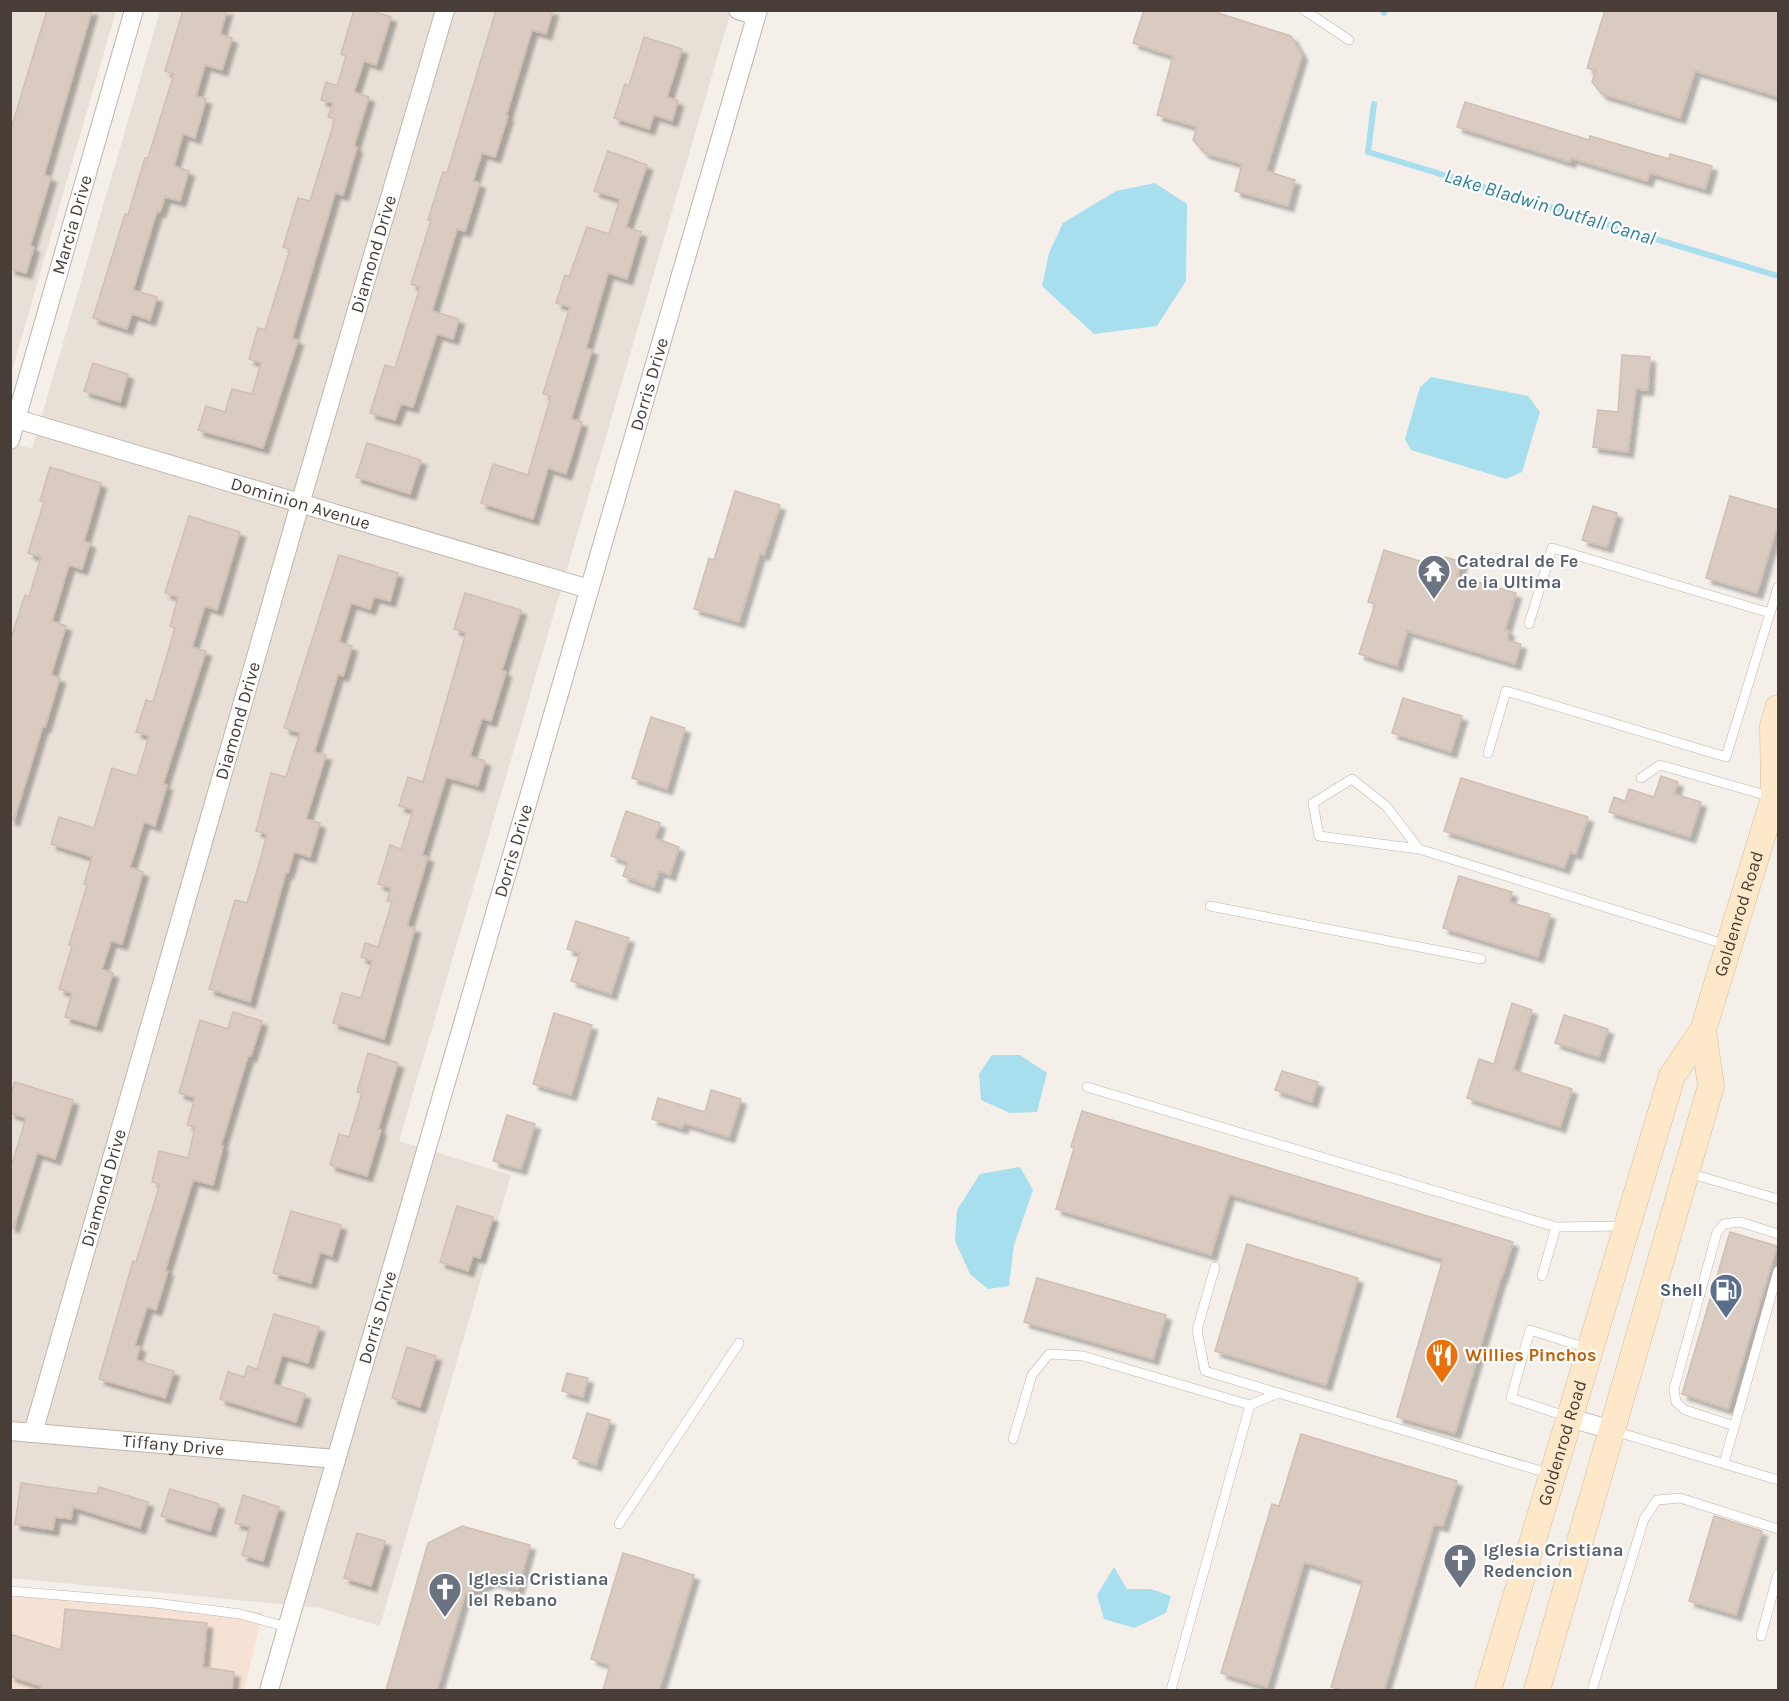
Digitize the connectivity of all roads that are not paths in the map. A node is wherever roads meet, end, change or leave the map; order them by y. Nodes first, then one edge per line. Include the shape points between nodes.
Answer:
1 (134, 10) edge
2 (445, 10) edge
3 (738, 10) edge
4 (1304, 10) edge
5 (757, 13) edge
6 (1350, 40) dead end
7 (14, 418) edge
8 (10, 440) edge
9 (300, 504) junction
10 (1779, 587) edge
11 (589, 589) junction
12 (1770, 612) junction
13 (1529, 624) dead end
14 (1779, 708) edge
15 (1488, 753) dead end
16 (1641, 778) dead end
17 (1777, 796) edge
18 (1419, 849) junction
19 (1210, 906) dead end
20 (1729, 946) junction
21 (1481, 959) dead end
22 (1704, 1030) junction
23 (1087, 1087) dead end
24 (1686, 1173) junction
25 (1779, 1199) edge
26 (1627, 1226) junction
27 (1556, 1227) junction
28 (1779, 1234) edge
29 (1215, 1268) dead end
30 (1779, 1270) edge
31 (1542, 1276) dead end
32 (739, 1343) dead end
33 (1590, 1349) junction
34 (1278, 1393) junction
35 (1250, 1405) junction
36 (1570, 1418) junction
37 (1735, 1426) junction
38 (1612, 1430) junction
39 (10, 1431) edge
40 (33, 1433) junction
41 (1013, 1439) dead end
42 (336, 1459) junction
43 (1724, 1463) junction
44 (1553, 1474) junction
45 (1779, 1480) edge
46 (619, 1524) dead end
47 (1779, 1529) edge
48 (1779, 1574) edge
49 (10, 1591) edge
50 (287, 1627) junction
51 (1761, 1636) dead end
52 (269, 1690) edge
53 (1171, 1690) edge
54 (1488, 1690) edge
55 (1537, 1690) edge
56 (1592, 1690) edge

1 - 7 street, Marcia Drive
2 - 9 street, Diamond Drive
3 - 5 street
4 - 6 lane
5 - 11 street, Dorris Drive
7 - 8 street, Marcia Drive
7 - 9 street, Dominion Avenue
9 - 11 street, Dominion Avenue
9 - 40 street, Diamond Drive
10 - 12 lane
11 - 42 street, Dorris Drive
12 - 13 lane via 1552,548
12 - 15 lane via 1725,758 1506,691
14 - 17 main road, Goldenrod Road via 1773,726
16 - 17 lane via 1660,765
17 - 20 main road, Goldenrod Road
18 - 18 lane via 1386,806 1352,779 1313,803 1319,836
18 - 20 lane
19 - 21 lane
20 - 22 main road, Goldenrod Road
22 - 24 main road, Goldenrod Road via 1711,1086
22 - 26 main road, Goldenrod Road via 1672,1076
23 - 27 lane
24 - 25 lane
24 - 38 main road, Goldenrod Road
26 - 27 lane
26 - 33 main road, Goldenrod Road
27 - 31 lane
28 - 37 lane via 1740,1222 1724,1224 1717,1232 1674,1389 1676,1402 1685,1410
29 - 34 lane via 1197,1330 1205,1371
30 - 37 lane
32 - 46 lane
33 - 36 main road, Goldenrod Road
33 - 36 lane via 1530,1330 1510,1398
34 - 35 lane
34 - 44 lane
35 - 41 lane via 1083,1356 1049,1354 1032,1376
35 - 53 lane
36 - 38 street
36 - 44 main road, Goldenrod Road
37 - 43 lane
38 - 43 lane
38 - 55 main road, Goldenrod Road
39 - 40 street, Tiffany Drive
40 - 42 street, Tiffany Drive
42 - 50 street, Dorris Drive
43 - 45 lane
44 - 54 main road, Goldenrod Road
47 - 56 lane via 1680,1498 1657,1500 1644,1519
48 - 51 lane
49 - 50 lane via 166,1604 240,1614
50 - 52 street, Dorris Drive

